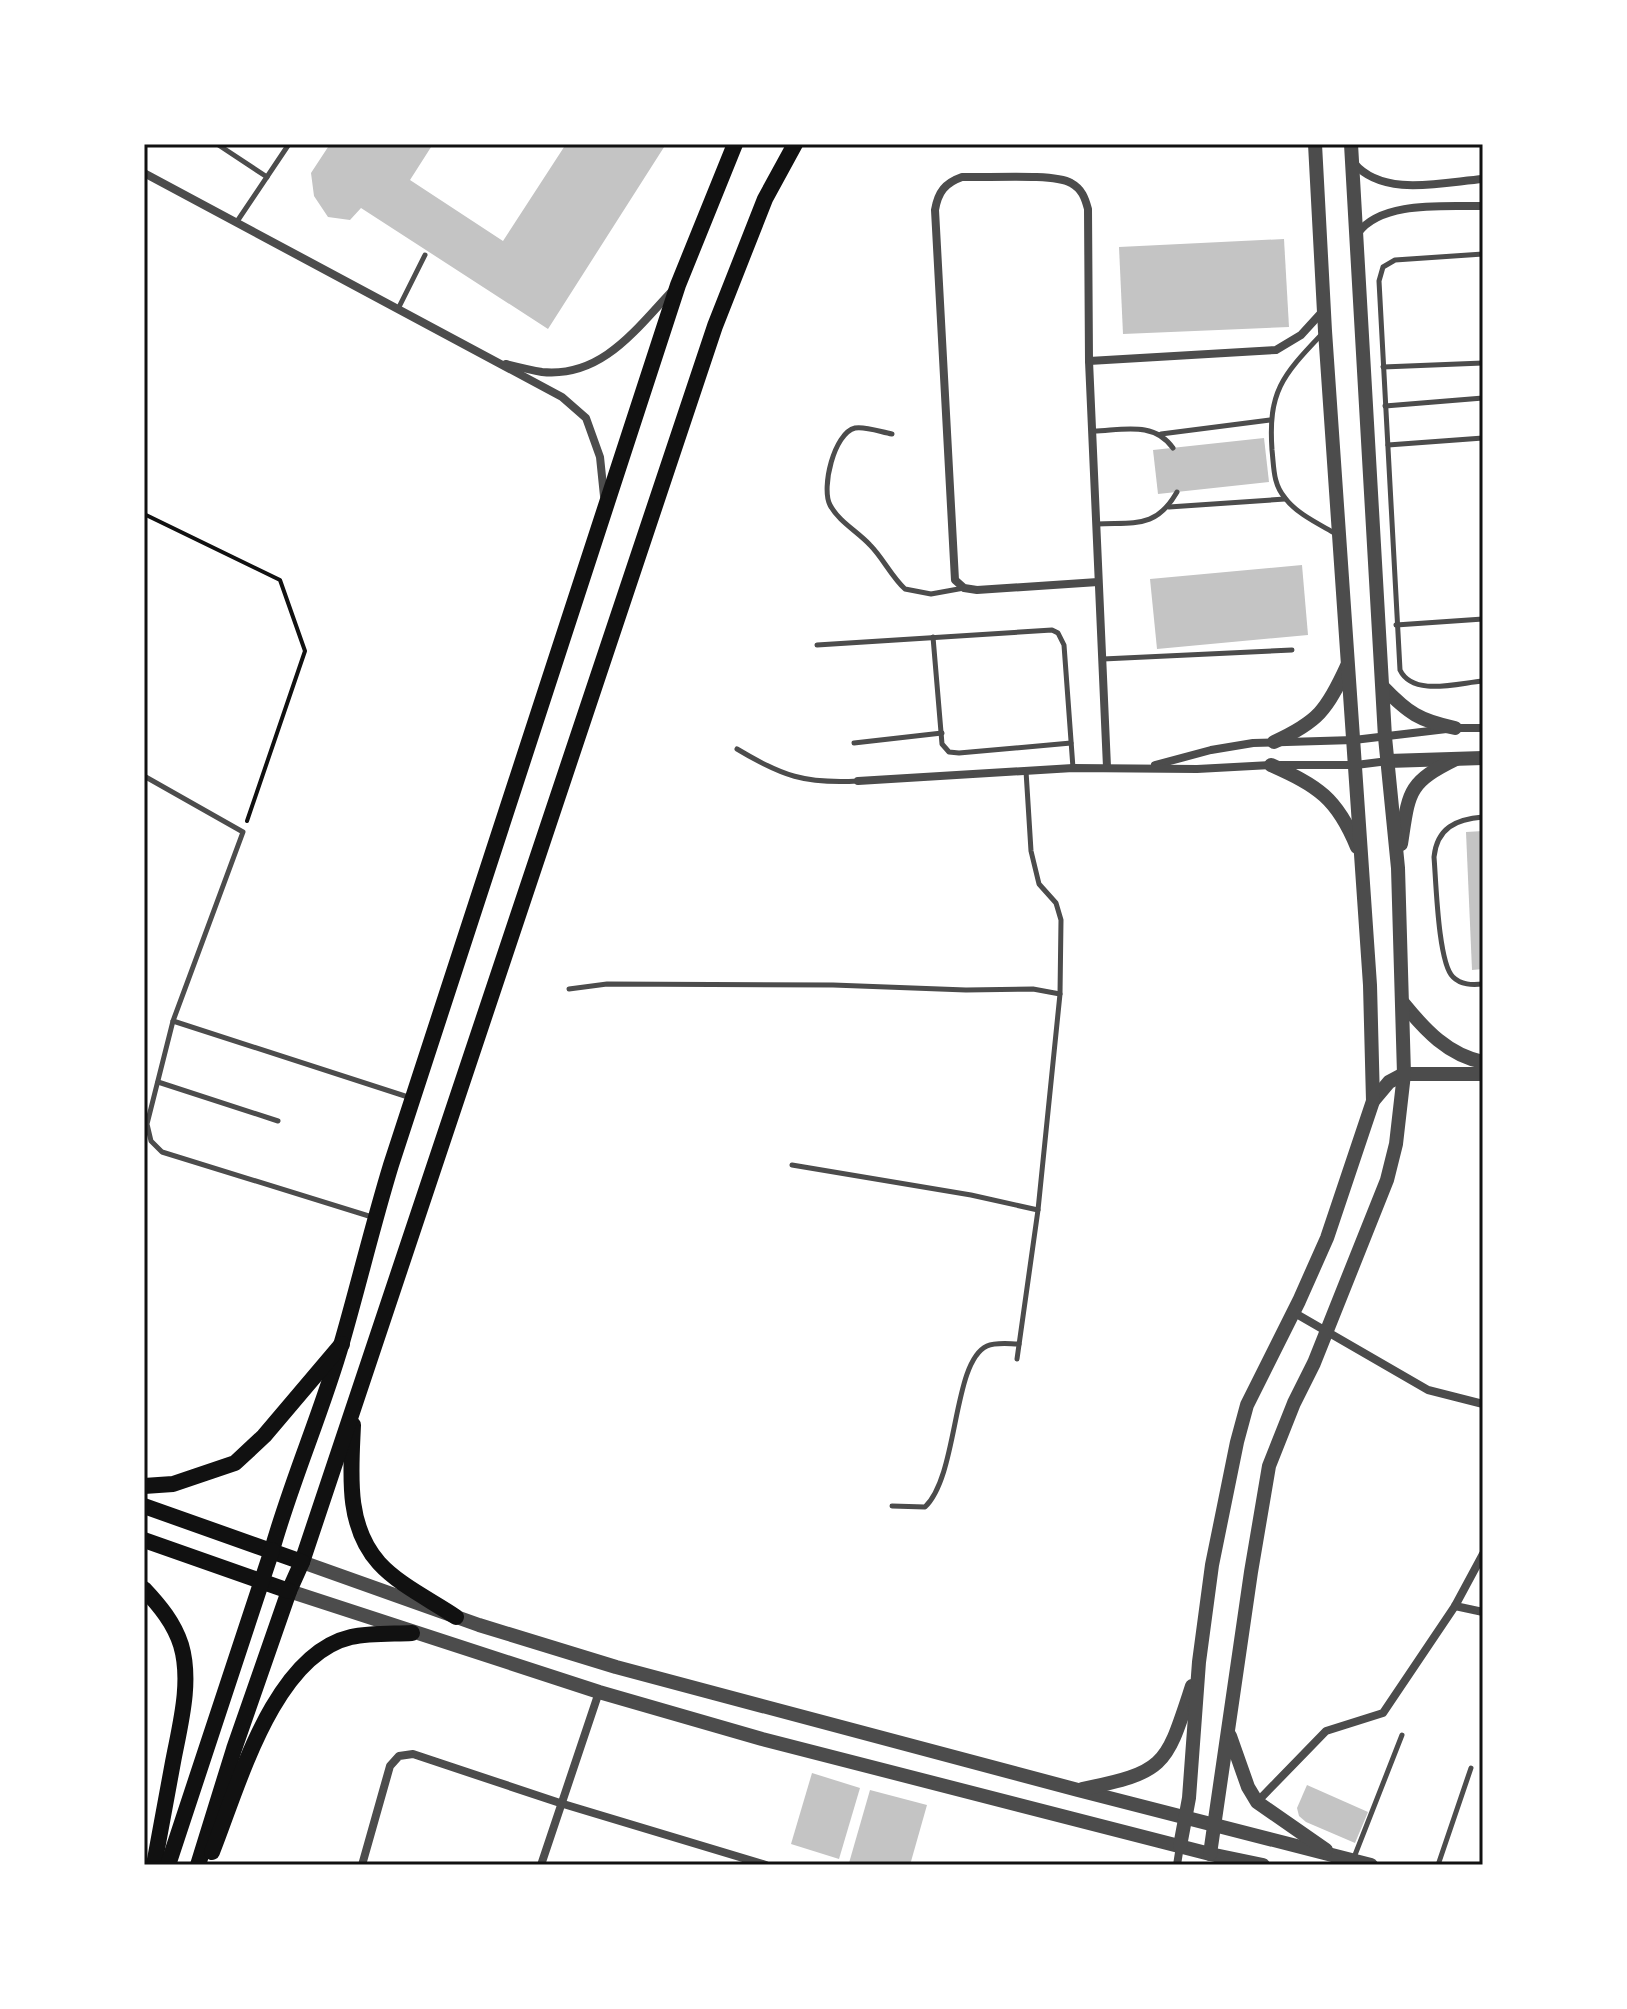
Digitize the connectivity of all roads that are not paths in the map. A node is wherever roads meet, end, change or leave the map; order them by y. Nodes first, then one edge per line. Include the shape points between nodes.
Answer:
1 (217, 144) edge
2 (289, 144) edge
3 (735, 144) edge
4 (795, 144) edge
5 (1315, 144) edge
6 (1351, 144) edge
7 (1352, 160) junction
8 (144, 173) edge
9 (267, 177) junction
10 (1483, 179) edge
11 (1483, 206) edge
12 (235, 223) junction
13 (1356, 237) junction
14 (1483, 254) edge
15 (425, 255) dead end
16 (678, 285) junction
17 (398, 309) junction
18 (1324, 310) junction
19 (1325, 331) junction
20 (1089, 361) junction
21 (493, 362) junction
22 (1483, 363) edge
23 (1383, 367) junction
24 (1483, 398) edge
25 (1385, 406) junction
26 (1270, 420) junction
27 (1094, 431) junction
28 (892, 434) dead end
29 (1161, 434) junction
30 (1483, 438) edge
31 (1388, 445) junction
32 (1173, 448) dead end
33 (1177, 492) dead end
34 (1285, 499) junction
35 (1169, 507) junction
36 (604, 511) junction
37 (1097, 524) junction
38 (1340, 537) junction
39 (1098, 582) junction
40 (964, 588) junction
41 (1483, 619) edge
42 (1396, 625) junction
43 (933, 637) junction
44 (817, 645) dead end
45 (1292, 650) dead end
46 (1102, 659) junction
47 (1347, 666) junction
48 (1483, 681) edge
49 (1383, 687) junction
50 (1455, 728) junction
51 (1483, 728) edge
52 (942, 733) junction
53 (1385, 737) junction
54 (1354, 740) junction
55 (1274, 742) junction
56 (854, 743) dead end
57 (1071, 743) junction
58 (737, 749) dead end
59 (1483, 758) edge
60 (1456, 759) junction
61 (1388, 761) junction
62 (1271, 765) junction
63 (1356, 765) junction
64 (1107, 767) junction
65 (1149, 767) junction
66 (1073, 768) junction
67 (1026, 771) junction
68 (144, 776) edge
69 (858, 781) joint
70 (1483, 817) edge
71 (1362, 858) junction
72 (1398, 868) junction
73 (1483, 984) edge
74 (569, 989) dead end
75 (1060, 994) junction
76 (1403, 1003) junction
77 (173, 1021) junction
78 (1483, 1062) edge
79 (1404, 1074) junction
80 (1483, 1074) edge
81 (158, 1082) junction
82 (413, 1098) junction
83 (1373, 1101) junction
84 (278, 1121) dead end
85 (792, 1165) dead end
86 (1038, 1210) junction
87 (374, 1218) junction
88 (1293, 1312) junction
89 (1327, 1331) junction
90 (342, 1344) junction
91 (1019, 1344) junction
92 (1017, 1359) dead end
93 (1483, 1404) edge
94 (354, 1405) junction
95 (144, 1486) edge
96 (144, 1506) edge
97 (892, 1506) dead end
98 (144, 1540) edge
99 (272, 1550) junction
100 (1483, 1554) edge
101 (302, 1562) junction
102 (260, 1580) junction
103 (144, 1589) edge
104 (289, 1591) junction
105 (1455, 1606) junction
106 (1483, 1612) edge
107 (456, 1617) junction
108 (412, 1633) junction
109 (1199, 1662) junction
110 (599, 1692) junction
111 (1229, 1733) junction
112 (1402, 1735) dead end
113 (1471, 1768) dead end
114 (1078, 1790) junction
115 (1257, 1802) junction
116 (560, 1803) junction
117 (1186, 1816) junction
118 (1216, 1824) junction
119 (1180, 1846) junction
120 (1336, 1857) junction
121 (1209, 1859) edge
122 (1352, 1861) junction
123 (154, 1865) edge
124 (168, 1865) edge
125 (198, 1865) edge
126 (207, 1865) edge
127 (362, 1865) edge
128 (541, 1865) edge
129 (766, 1865) edge
130 (1177, 1865) edge
131 (1263, 1865) edge
132 (1371, 1865) edge
133 (1438, 1865) edge

1 - 9 lane
2 - 9 lane
3 - 16 main road
4 - 94 main road via 765,199 715,326
5 - 18 street
6 - 7 street
7 - 10 street via 1360,170 1391,184
7 - 13 street
8 - 12 street
9 - 12 lane
11 - 13 street via 1392,211 1371,220
12 - 17 street
13 - 49 street
14 - 23 lane via 1395,260 1383,267
15 - 17 lane
16 - 21 street via 604,359 576,370 544,372
16 - 36 main road
17 - 21 street
18 - 19 street
18 - 20 street via 1301,335 1276,350
19 - 26 lane via 1289,369
19 - 38 street
20 - 27 street
20 - 40 street via 1088,209 1081,191 1059,179 951,181 937,198 935,210 953,574
21 - 36 street via 551,391 586,418 600,457
22 - 23 lane
23 - 25 lane
24 - 25 lane
25 - 31 lane
26 - 29 lane
26 - 34 lane via 1274,478
27 - 29 lane via 1141,429
27 - 37 street
28 - 40 lane via 857,427 845,432 825,492 829,504 872,546 905,589 931,594
29 - 32 lane
30 - 31 lane
31 - 42 lane
33 - 35 lane
34 - 35 lane
34 - 38 lane
35 - 37 lane via 1154,519
36 - 82 main road
37 - 39 street
38 - 47 street
39 - 40 street
39 - 46 street
41 - 42 lane
42 - 48 lane via 1400,670 1407,680 1419,686
43 - 44 lane
43 - 52 lane
43 - 57 lane via 1045,629 1058,633 1064,645
45 - 46 lane
46 - 64 street
47 - 54 street
47 - 55 street via 1331,700 1314,719
49 - 50 street via 1410,714
49 - 53 street
50 - 51 street
50 - 53 street
52 - 56 lane
52 - 57 lane via 945,748 954,753
53 - 54 street
53 - 61 street
54 - 55 street
54 - 63 street
55 - 65 street via 1211,750
57 - 66 lane
58 - 69 lane via 794,778
59 - 60 street
60 - 61 street
60 - 72 street via 1417,782 1406,813
61 - 63 street
61 - 72 street
62 - 63 street
62 - 65 street
62 - 71 street via 1306,781 1331,802 1344,816
63 - 71 street
64 - 65 street
64 - 66 street
66 - 67 street
67 - 69 street
67 - 75 lane via 1031,851 1039,884 1056,903 1061,920
68 - 77 lane via 243,832
70 - 73 lane via 1447,827 1434,857 1444,962 1461,983
71 - 83 street
72 - 76 street
74 - 75 lane via 607,984 833,985
75 - 86 lane
76 - 78 street via 1446,1047
76 - 79 street
77 - 81 lane
77 - 82 lane
79 - 80 street
79 - 83 street
79 - 89 street via 1387,1180
81 - 84 lane
81 - 87 lane via 147,1124 151,1141 162,1152
82 - 87 main road
83 - 88 street via 1327,1238
85 - 86 lane
86 - 91 lane
87 - 90 main road
88 - 89 street
88 - 109 street via 1247,1405 1212,1565
89 - 93 street via 1428,1390
89 - 111 street via 1269,1466
90 - 95 main road via 235,1463 173,1484
90 - 99 main road
91 - 92 lane
91 - 97 lane via 982,1349 966,1375 936,1496 925,1507
94 - 101 main road
94 - 107 main road via 352,1493 358,1530 379,1563
96 - 99 main road
98 - 102 main road
99 - 101 main road
99 - 102 main road
100 - 105 street
101 - 104 main road
101 - 107 street
102 - 104 main road
102 - 124 main road
103 - 123 main road via 174,1627 185,1672
104 - 108 street
104 - 125 main road
105 - 106 street
105 - 115 street via 1383,1713 1326,1731
107 - 114 street via 616,1667
108 - 110 street
108 - 126 main road via 350,1637 335,1643 285,1685
109 - 114 street via 1165,1756 1139,1775
109 - 117 street
110 - 116 street
110 - 119 street
111 - 115 street
111 - 118 street
112 - 122 lane
113 - 133 lane
114 - 117 street
115 - 120 street
116 - 127 street via 413,1754 399,1756 390,1766
116 - 128 street
116 - 129 street
117 - 118 street
117 - 119 street
118 - 120 street
118 - 121 street
119 - 121 street
119 - 130 street
120 - 122 street
121 - 131 street
122 - 132 street

